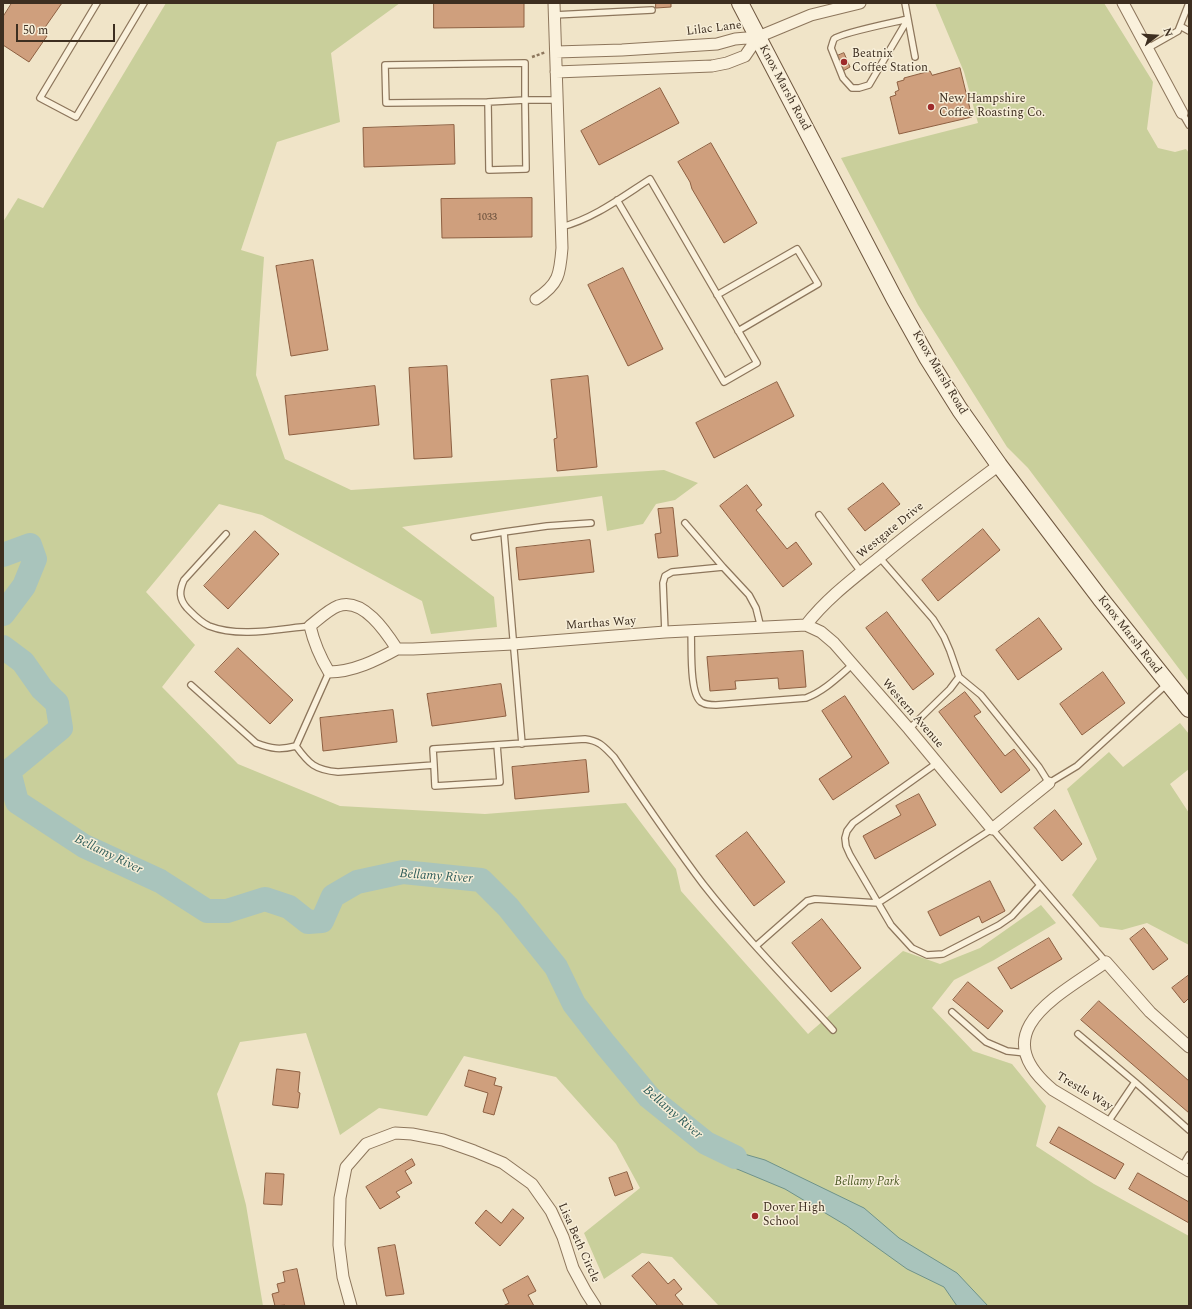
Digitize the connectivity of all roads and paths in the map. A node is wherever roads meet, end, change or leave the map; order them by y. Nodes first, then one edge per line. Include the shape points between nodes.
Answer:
1 (97, 3) edge
2 (144, 3) edge
3 (554, 3) edge
4 (740, 3) edge
5 (860, 3) edge
6 (905, 3) edge
7 (1123, 3) edge
8 (1189, 3) edge
9 (652, 10) dead end
10 (554, 15) junction
11 (908, 19) junction
12 (1180, 26) junction
13 (1189, 32) edge
14 (758, 37) junction
15 (1148, 48) junction
16 (552, 52) junction
17 (915, 57) dead end
18 (525, 63) junction
19 (556, 72) junction
20 (525, 100) junction
21 (556, 100) junction
22 (488, 102) junction
23 (1182, 113) joint
24 (1189, 126) edge
25 (617, 200) junction
26 (560, 227) junction
27 (717, 295) junction
28 (536, 299) dead end
29 (738, 331) junction
30 (999, 465) junction
31 (819, 515) dead end
32 (591, 523) dead end
33 (685, 523) dead end
34 (504, 532) junction
35 (226, 534) dead end
36 (474, 537) dead end
37 (880, 558) junction
38 (723, 567) junction
39 (861, 572) junction
40 (806, 625) junction
41 (310, 626) junction
42 (762, 628) junction
43 (691, 631) junction
44 (665, 632) junction
45 (513, 644) junction
46 (398, 649) junction
47 (852, 664) junction
48 (329, 672) junction
49 (959, 677) junction
50 (1168, 684) junction
51 (191, 685) dead end
52 (1189, 709) edge
53 (908, 729) junction
54 (522, 744) junction
55 (498, 745) junction
56 (296, 746) junction
57 (937, 763) junction
58 (434, 765) junction
59 (1050, 783) junction
60 (992, 829) junction
61 (1040, 885) junction
62 (878, 903) junction
63 (756, 946) junction
64 (1106, 962) junction
65 (952, 1012) dead end
66 (833, 1030) dead end
67 (1078, 1034) dead end
68 (1189, 1047) edge
69 (1026, 1052) junction
70 (1134, 1082) junction
71 (1108, 1122) junction
72 (1189, 1130) edge
73 (1189, 1155) edge
74 (1186, 1169) edge
75 (351, 1306) edge
76 (595, 1306) edge

1 - 2 lane via 40,98 76,117
3 - 10 street
4 - 14 main road, Knox Marsh Road
5 - 14 street via 811,15
6 - 11 lane
7 - 15 street
8 - 12 lane
9 - 10 lane
10 - 16 street
11 - 11 lane via 844,33 834,39 830,48 842,78 852,88 869,85
11 - 17 lane
12 - 13 lane
12 - 15 lane via 1178,31
14 - 16 street, Lilac Lane via 717,44
14 - 19 street, Lilac Lane via 745,56 712,66
14 - 30 main road, Knox Marsh Road via 928,359
15 - 23 street
16 - 18 path via 533,56
16 - 19 street
18 - 20 lane
18 - 22 lane via 385,65 386,103
19 - 21 street
20 - 21 lane
20 - 22 lane
20 - 22 lane via 526,169 489,170
21 - 26 street
23 - 24 lane
25 - 26 lane via 583,220
25 - 27 lane via 650,179
25 - 29 lane via 724,382 757,363
26 - 28 street via 562,248 558,276 547,292
27 - 29 lane
27 - 29 lane via 797,249 818,284
30 - 37 street, Westgate Drive via 916,527
30 - 50 main road, Knox Marsh Road
31 - 39 lane
32 - 34 lane
33 - 38 lane
34 - 36 lane
34 - 45 lane
35 - 41 lane via 184,580 180,589 185,606 195,617 224,630 244,632
37 - 39 street, Westgate Drive
37 - 49 lane via 933,619 950,650
38 - 42 lane via 748,595 756,608
38 - 44 lane via 672,572 665,576
39 - 40 street, Westgate Drive via 819,608
40 - 42 street, Marthas Way
40 - 47 street, Western Avenue via 821,632 834,643
41 - 46 street via 332,609 340,605 350,605 372,616
41 - 48 street via 314,642
42 - 43 street, Marthas Way
43 - 44 street, Marthas Way
43 - 47 lane via 695,694 706,705 806,698 826,688
44 - 45 street, Marthas Way
45 - 46 street, Marthas Way
45 - 54 lane
46 - 48 street, Marthas Way via 353,669
47 - 53 street, Western Avenue
48 - 56 lane
49 - 53 lane
49 - 59 lane via 981,695
50 - 52 main road, Knox Marsh Road
50 - 59 lane via 1077,766
51 - 56 lane via 256,743 282,749
53 - 57 street, Western Avenue
54 - 55 lane
54 - 63 lane via 596,740 614,757 676,848
55 - 58 lane via 433,749
55 - 58 lane via 500,782 435,786
56 - 58 lane via 314,766 338,772
57 - 60 street, Western Avenue
57 - 62 lane via 853,823 847,831 846,846
59 - 60 street
60 - 61 lane
60 - 62 lane
61 - 62 lane via 1006,921 943,954 927,955 912,948 891,925
61 - 64 lane
62 - 63 lane via 815,899 807,901
63 - 66 lane
64 - 68 street via 1150,1012
64 - 69 street, Trestle Way via 1037,1012 1029,1026 1025,1041
65 - 69 lane via 986,1042 1007,1051
67 - 70 lane
69 - 71 street, Trestle Way via 1031,1066 1040,1079 1065,1098
70 - 71 lane
70 - 72 lane
71 - 74 street, Trestle Way
73 - 74 lane
75 - 76 street, Lisa Beth Circle via 339,1245 340,1198 346,1167 366,1144 395,1133 443,1140 474,1151 503,1163 532,1184 551,1211 573,1268

